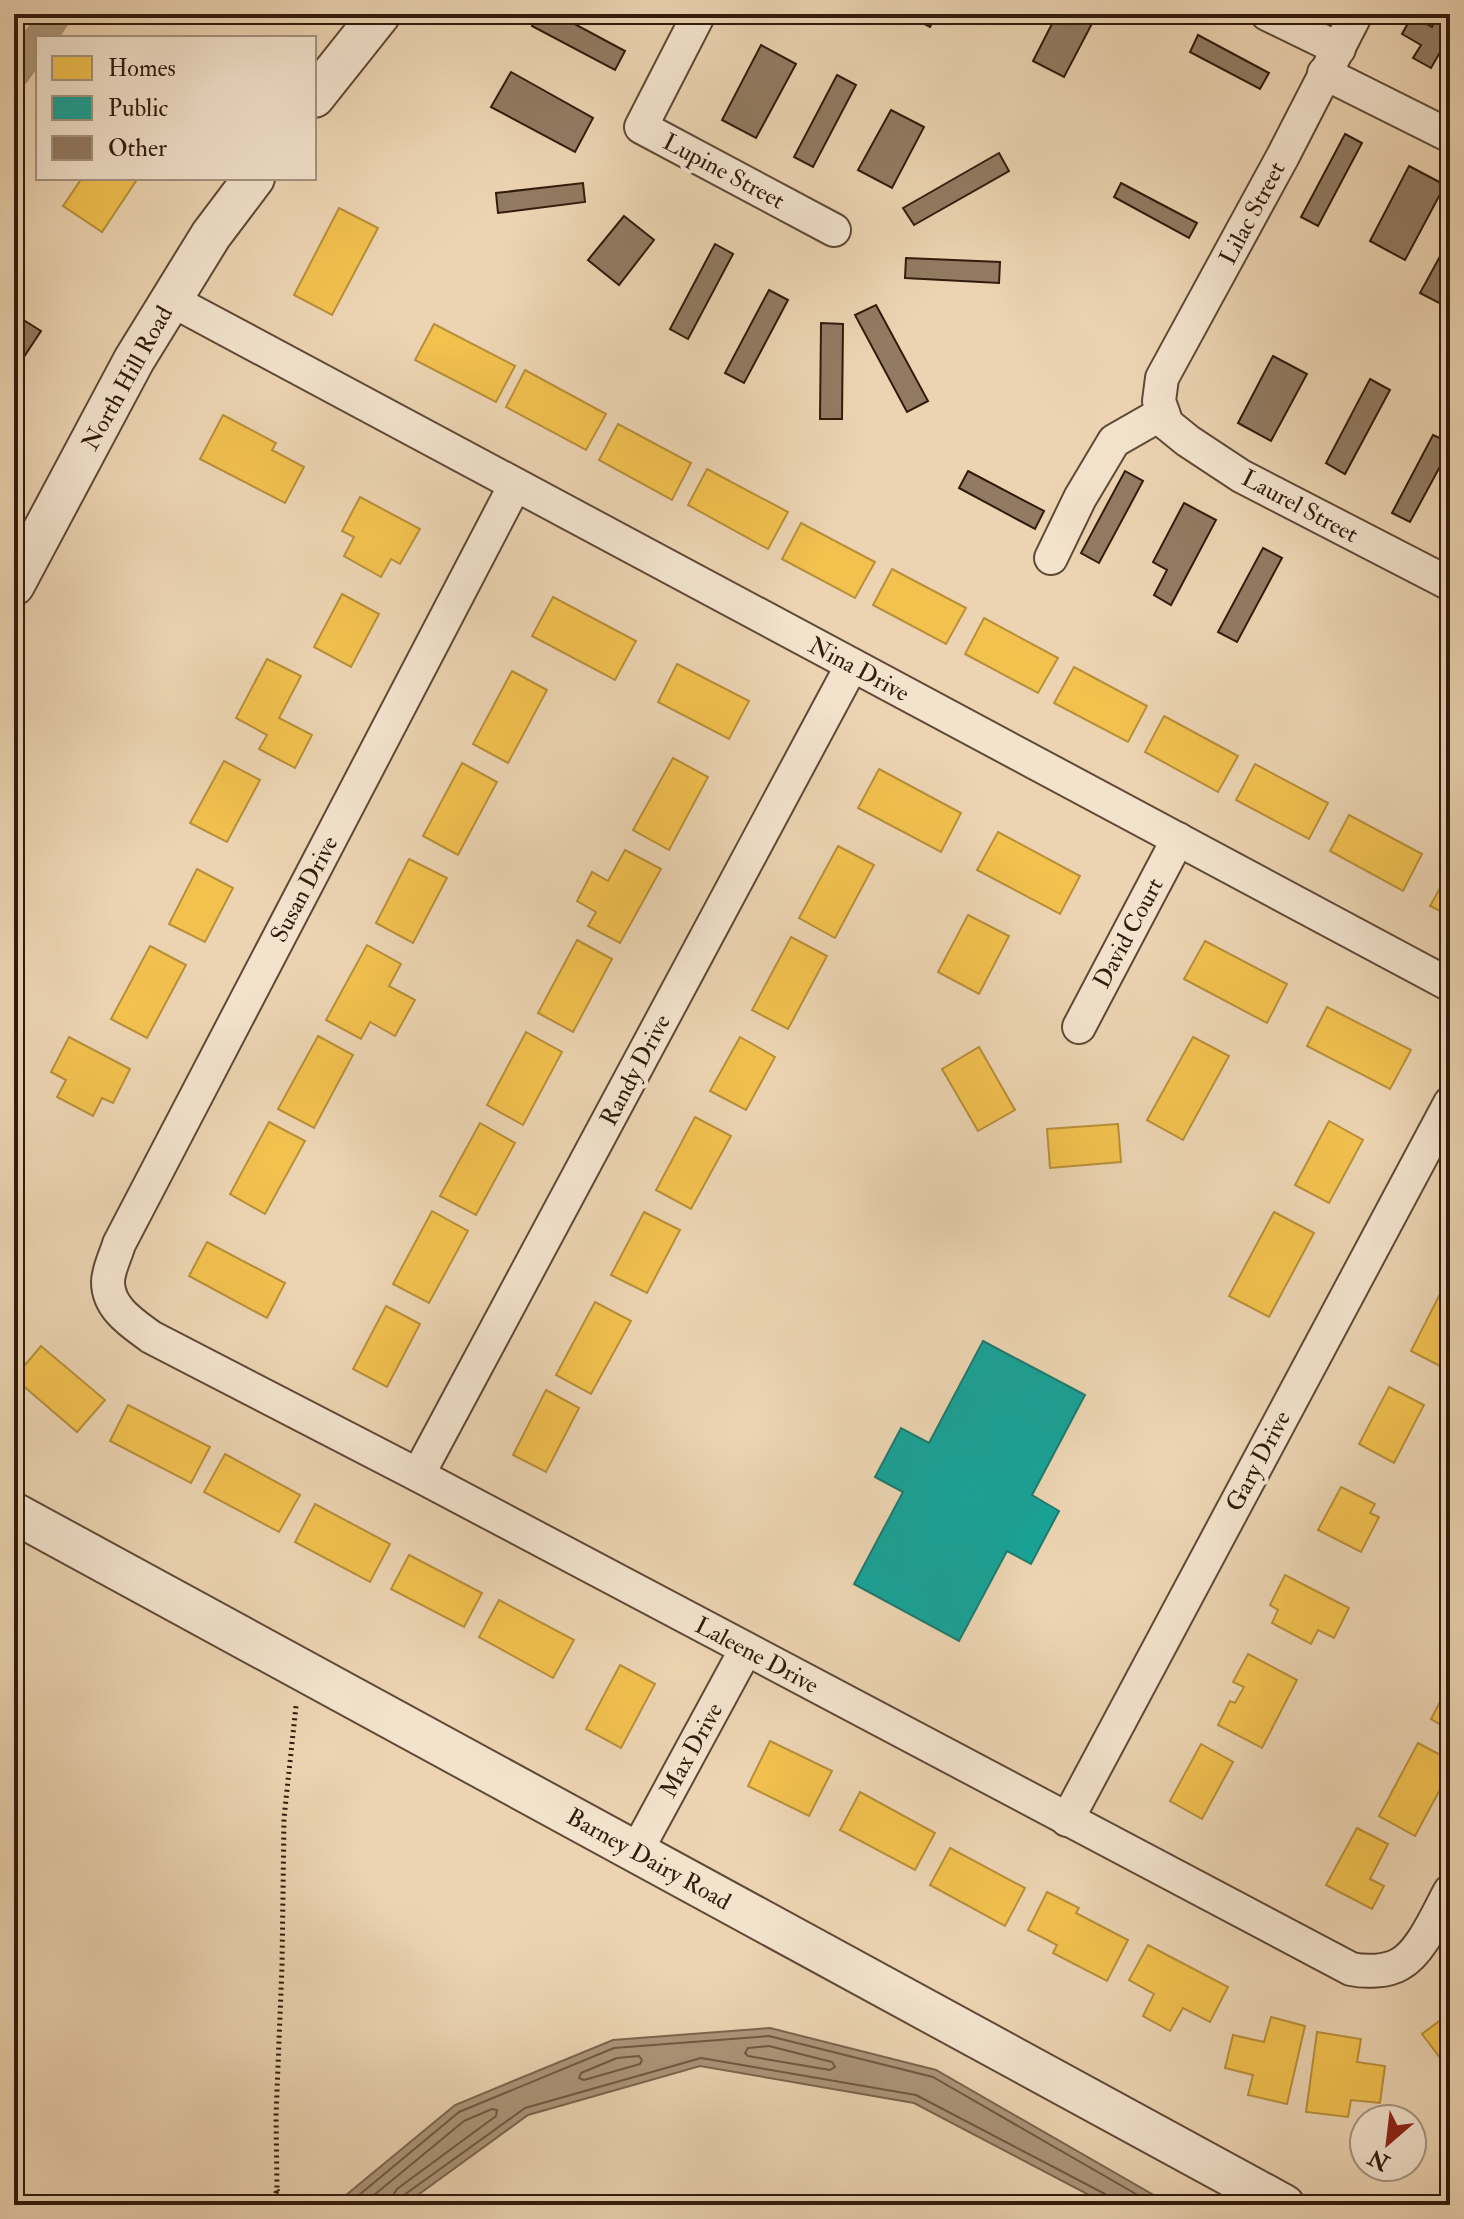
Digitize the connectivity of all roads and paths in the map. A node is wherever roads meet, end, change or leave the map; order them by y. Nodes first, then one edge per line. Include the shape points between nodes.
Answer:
1 (380, 14) edge
2 (699, 14) edge
3 (1267, 14) edge
4 (1356, 14) edge
5 (1332, 61) junction
6 (316, 94) edge
7 (1450, 136) edge
8 (252, 180) edge
9 (834, 230) dead end
10 (171, 300) junction
11 (1163, 413) junction
12 (515, 485) junction
13 (1051, 558) dead end
14 (1450, 584) edge
15 (14, 585) edge
16 (852, 665) junction
17 (1178, 839) junction
18 (1450, 985) edge
19 (1079, 1027) dead end
20 (1450, 1103) edge
21 (111, 1297) joint
22 (418, 1475) junction
23 (14, 1513) edge
24 (746, 1649) junction
25 (300, 1669) junction
26 (1067, 1820) junction
27 (636, 1852) junction
28 (1450, 1891) edge
29 (277, 2189) junction
30 (273, 2205) edge
31 (286, 2205) edge
32 (1284, 2205) edge

1 - 6 street
2 - 9 street, Lupine Street via 641,127
3 - 5 street
4 - 5 street, Lilac Street
5 - 7 street
5 - 11 street, Lilac Street via 1162,378
8 - 10 street, North Hill Road
10 - 12 street, Nina Drive
10 - 15 street, North Hill Road
11 - 13 street via 1114,441
11 - 14 street, Laurel Street via 1167,424 1188,441 1241,476
12 - 16 street, Nina Drive
12 - 21 street, Susan Drive via 119,1244 108,1281
16 - 17 street, Nina Drive
16 - 22 street, Randy Drive
17 - 18 street, Nina Drive
17 - 19 street, David Court
20 - 26 street, Gary Drive
21 - 22 street, Laleene Drive via 124,1317 151,1337
22 - 24 street, Laleene Drive
23 - 25 street, Barney Dairy Road
24 - 26 street, Laleene Drive
24 - 27 street, Max Drive
25 - 27 street, Barney Dairy Road
25 - 29 path via 284,1818
26 - 28 street, Laleene Drive via 1351,1969 1369,1972 1400,1964 1423,1941
27 - 32 street, Barney Dairy Road
29 - 30 path
29 - 31 path

